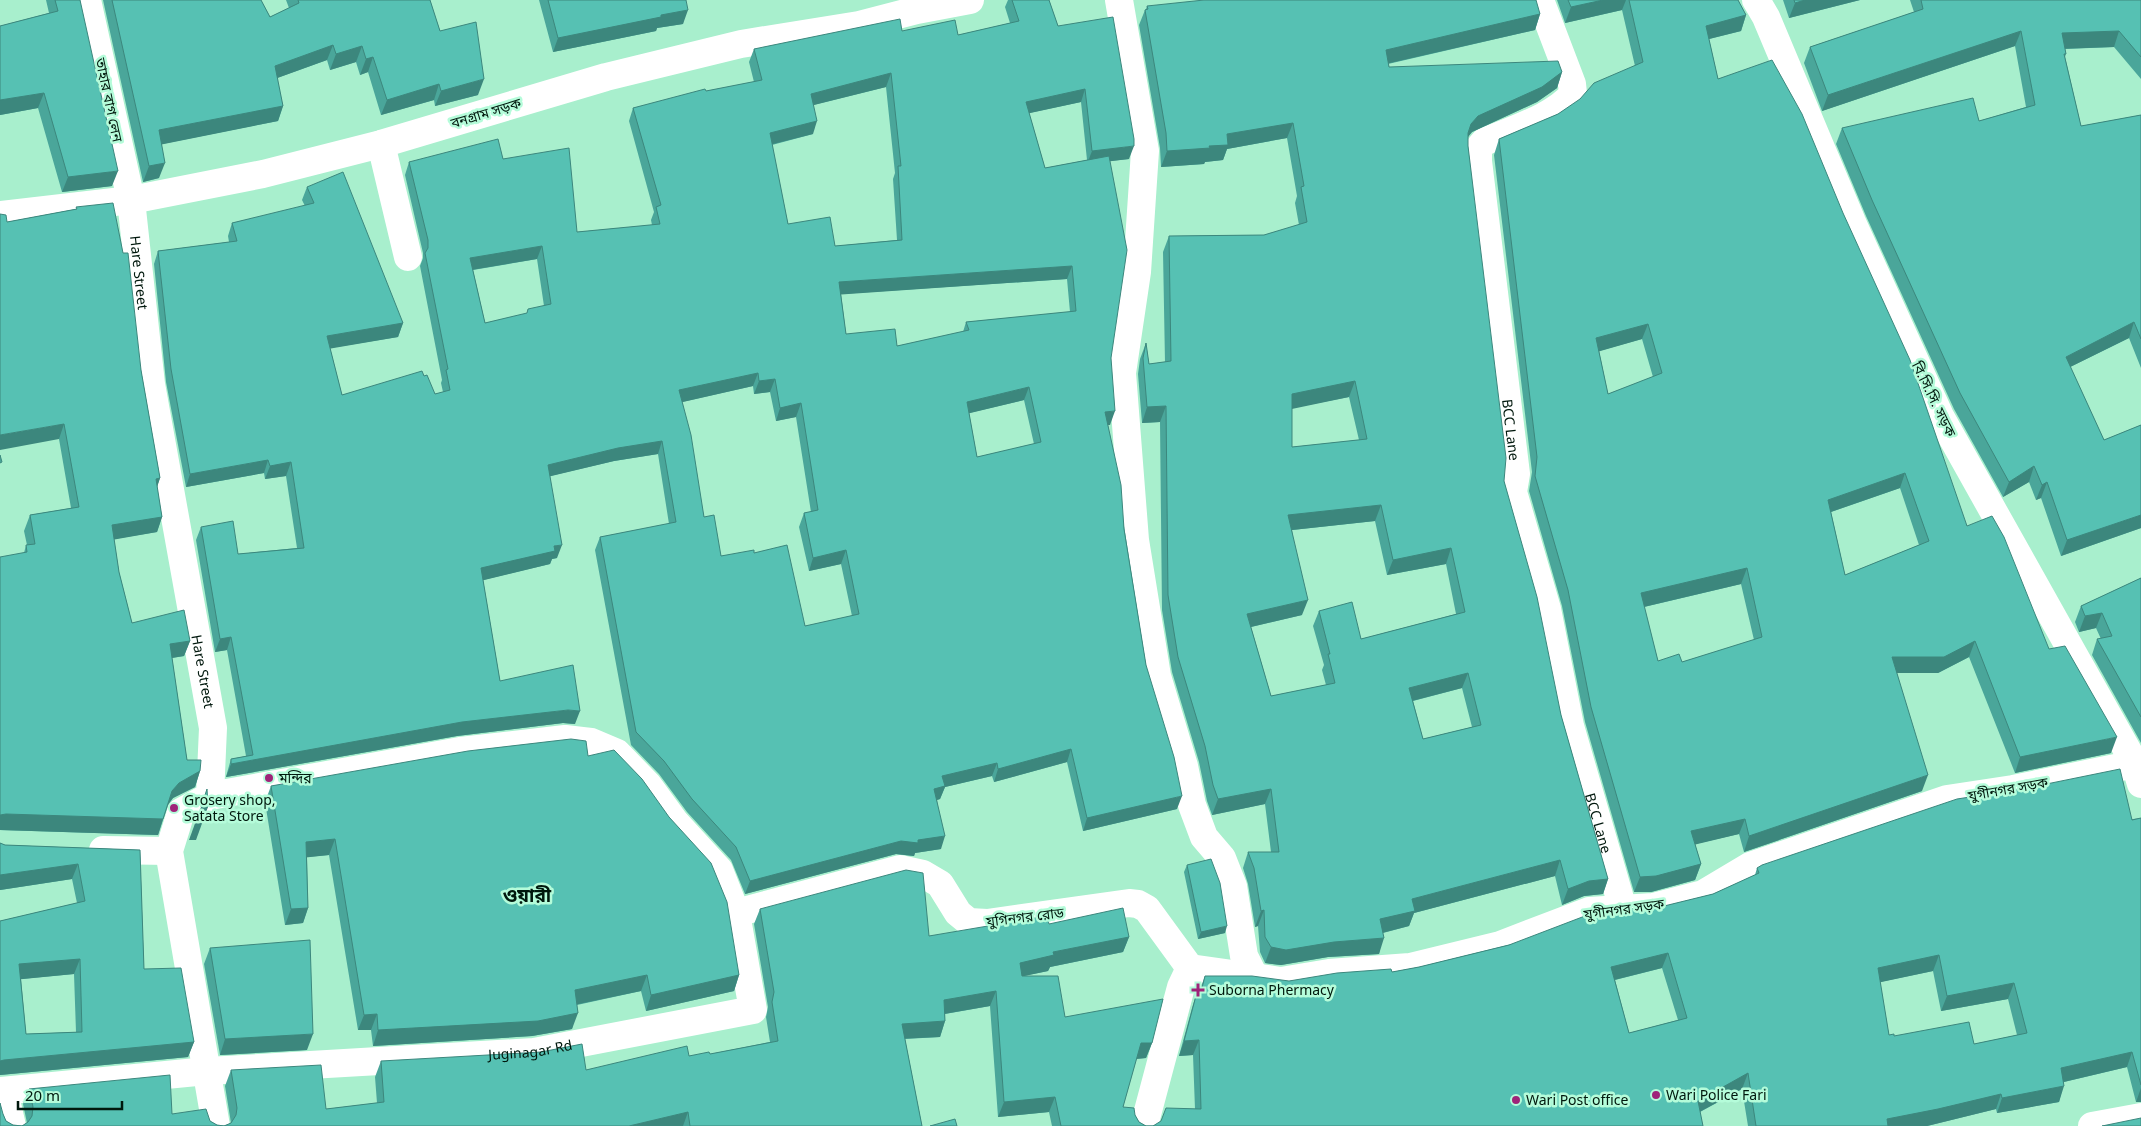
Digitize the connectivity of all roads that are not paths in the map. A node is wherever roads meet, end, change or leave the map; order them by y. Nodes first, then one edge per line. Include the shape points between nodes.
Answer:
1 (87, 0) edge
2 (970, 0) edge
3 (1119, 0) edge
4 (1540, 0) edge
5 (1756, 0) edge
6 (382, 144) junction
7 (131, 200) junction
8 (0, 215) edge
9 (408, 257) dead end
10 (2138, 774) edge
11 (210, 796) junction
12 (75, 849) edge
13 (169, 851) junction
14 (1623, 909) junction
15 (736, 913) junction
16 (1190, 968) junction
17 (1254, 978) junction
18 (207, 1071) junction
19 (2, 1091) edge
20 (2141, 1117) edge
21 (12, 1126) edge
22 (216, 1126) edge
23 (1144, 1126) edge
24 (2092, 1126) edge

1 - 7 street, তাহার বাগ লেন
2 - 6 street, বনগ্রাম সড়ক via 859,25 741,44 606,76
3 - 17 street via 1144,152 1137,272 1122,373 1135,540 1157,676 1192,805 1204,837 1222,858 1233,886 1244,956
4 - 14 street, BCC Lane via 1574,94 1545,115 1484,142 1478,149 1478,161 1516,474 1513,492 1547,609 1570,726
5 - 10 street, বি.সি.সি. সড়ক via 1940,416
6 - 7 street, বনগ্রাম সড়ক via 263,174
6 - 9 street
7 - 8 street, বনগ্রাম সড়ক
7 - 11 street, Hare Street via 151,384 213,728
10 - 14 street, যুগীনগর সড়ক via 1948,799 1750,866 1703,894 1653,907
11 - 13 street via 181,812
11 - 15 street via 460,751 565,739 591,742 618,753 648,785 675,822 719,870
12 - 13 street
13 - 18 street
14 - 17 street, যুগীনগর সড়ক via 1589,911 1500,945 1410,966 1280,981
15 - 16 street, যুগিনগর রোড via 900,869 923,874 940,884 958,913 969,922 986,923 1138,904 1147,909
15 - 18 street, Juginagar Rd via 753,1010 534,1052
16 - 17 street, যুগীনগর সড়ক
16 - 23 street via 1180,987
18 - 19 street
18 - 22 street
19 - 21 street
20 - 24 street

